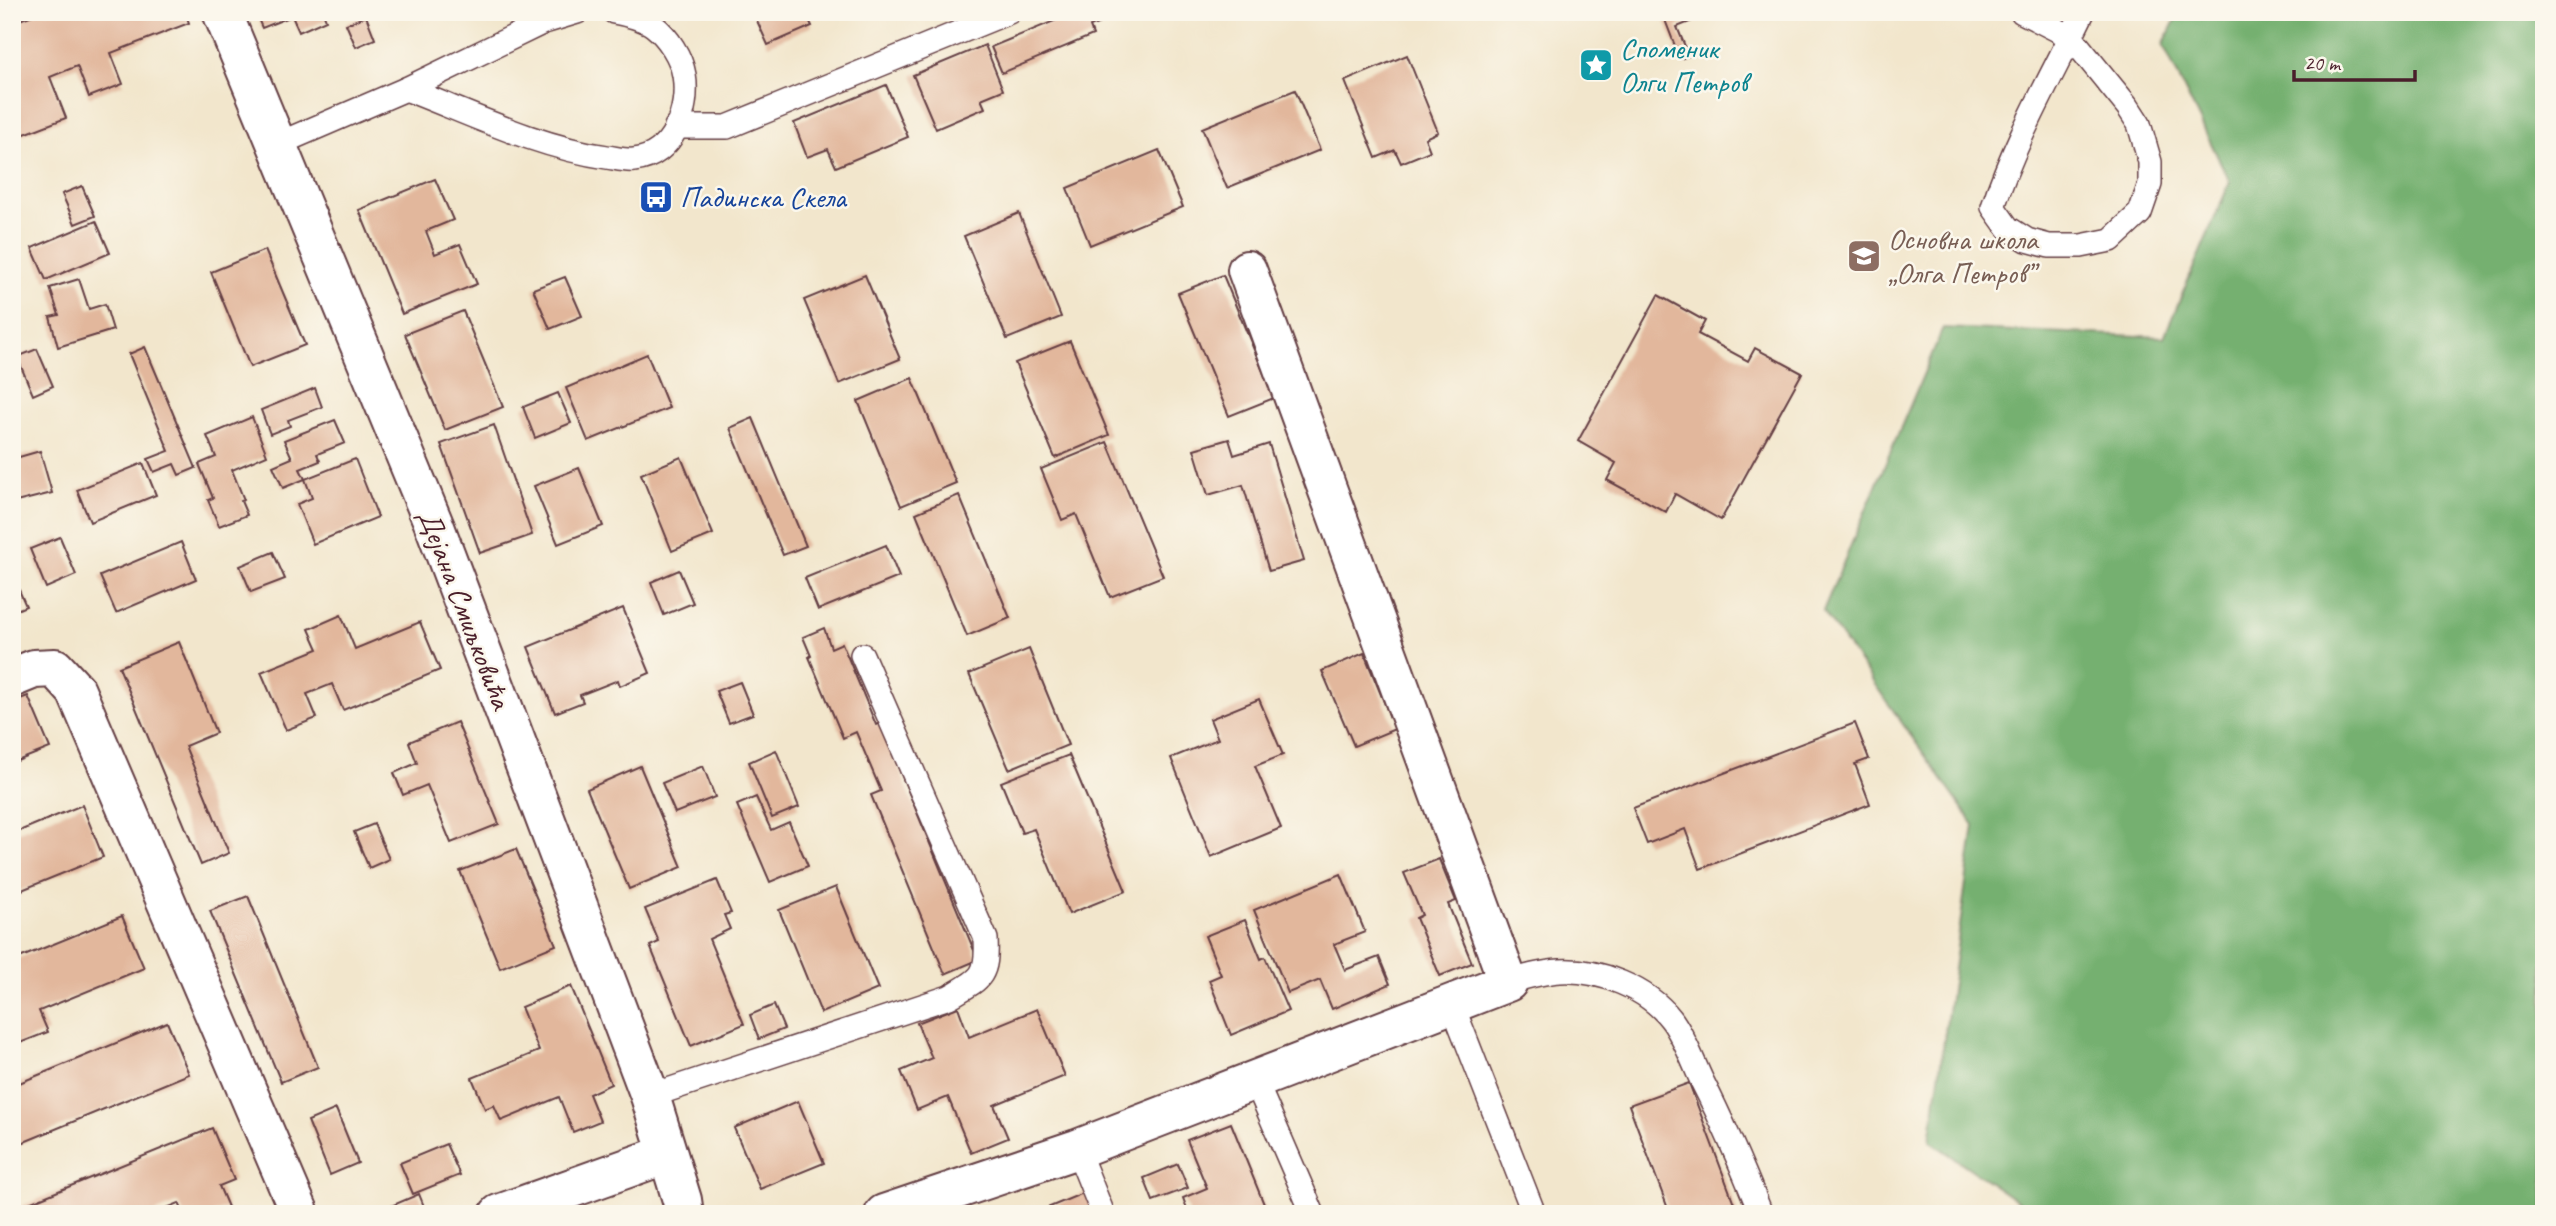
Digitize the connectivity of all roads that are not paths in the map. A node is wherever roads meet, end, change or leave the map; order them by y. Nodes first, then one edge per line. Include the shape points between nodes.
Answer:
1 (222, 12) edge
2 (577, 12) edge
3 (614, 12) edge
4 (1009, 12) edge
5 (2022, 12) edge
6 (2083, 12) edge
7 (2071, 37) junction
8 (406, 89) junction
9 (676, 127) junction
10 (278, 144) junction
11 (1247, 270) dead end
12 (862, 655) dead end
13 (12, 678) edge
14 (1508, 982) junction
15 (1452, 1004) junction
16 (1255, 1080) junction
17 (650, 1096) junction
18 (1077, 1149) junction
19 (667, 1154) junction
20 (300, 1214) edge
21 (499, 1214) edge
22 (684, 1214) edge
23 (884, 1214) edge
24 (1103, 1214) edge
25 (1313, 1214) edge
26 (1534, 1214) edge
27 (1761, 1214) edge

1 - 10 street, Дејана Смиљковића
2 - 8 lane via 544,22
3 - 9 lane via 653,24 674,48 684,74 685,105
4 - 9 lane via 727,127
5 - 7 lane
6 - 7 lane
7 - 7 lane via 1993,207 2008,228 2049,246 2111,240 2140,213 2150,184 2150,162 2139,124
8 - 9 lane via 546,143 594,155 633,160 656,153
8 - 10 lane
10 - 17 street, Дејана Смиљковића via 435,527
11 - 14 street
12 - 17 lane via 986,939 987,961 979,979 949,997
13 - 20 street via 34,669 55,668 76,691
14 - 15 street
14 - 27 lane via 1563,971 1591,974 1614,980 1654,1003 1677,1030 1723,1122
15 - 16 street
15 - 26 lane
16 - 18 street
16 - 25 lane
17 - 19 street, Дејана Смиљковића
18 - 23 street
18 - 24 lane
19 - 21 street
19 - 22 street, Дејана Смиљковића

